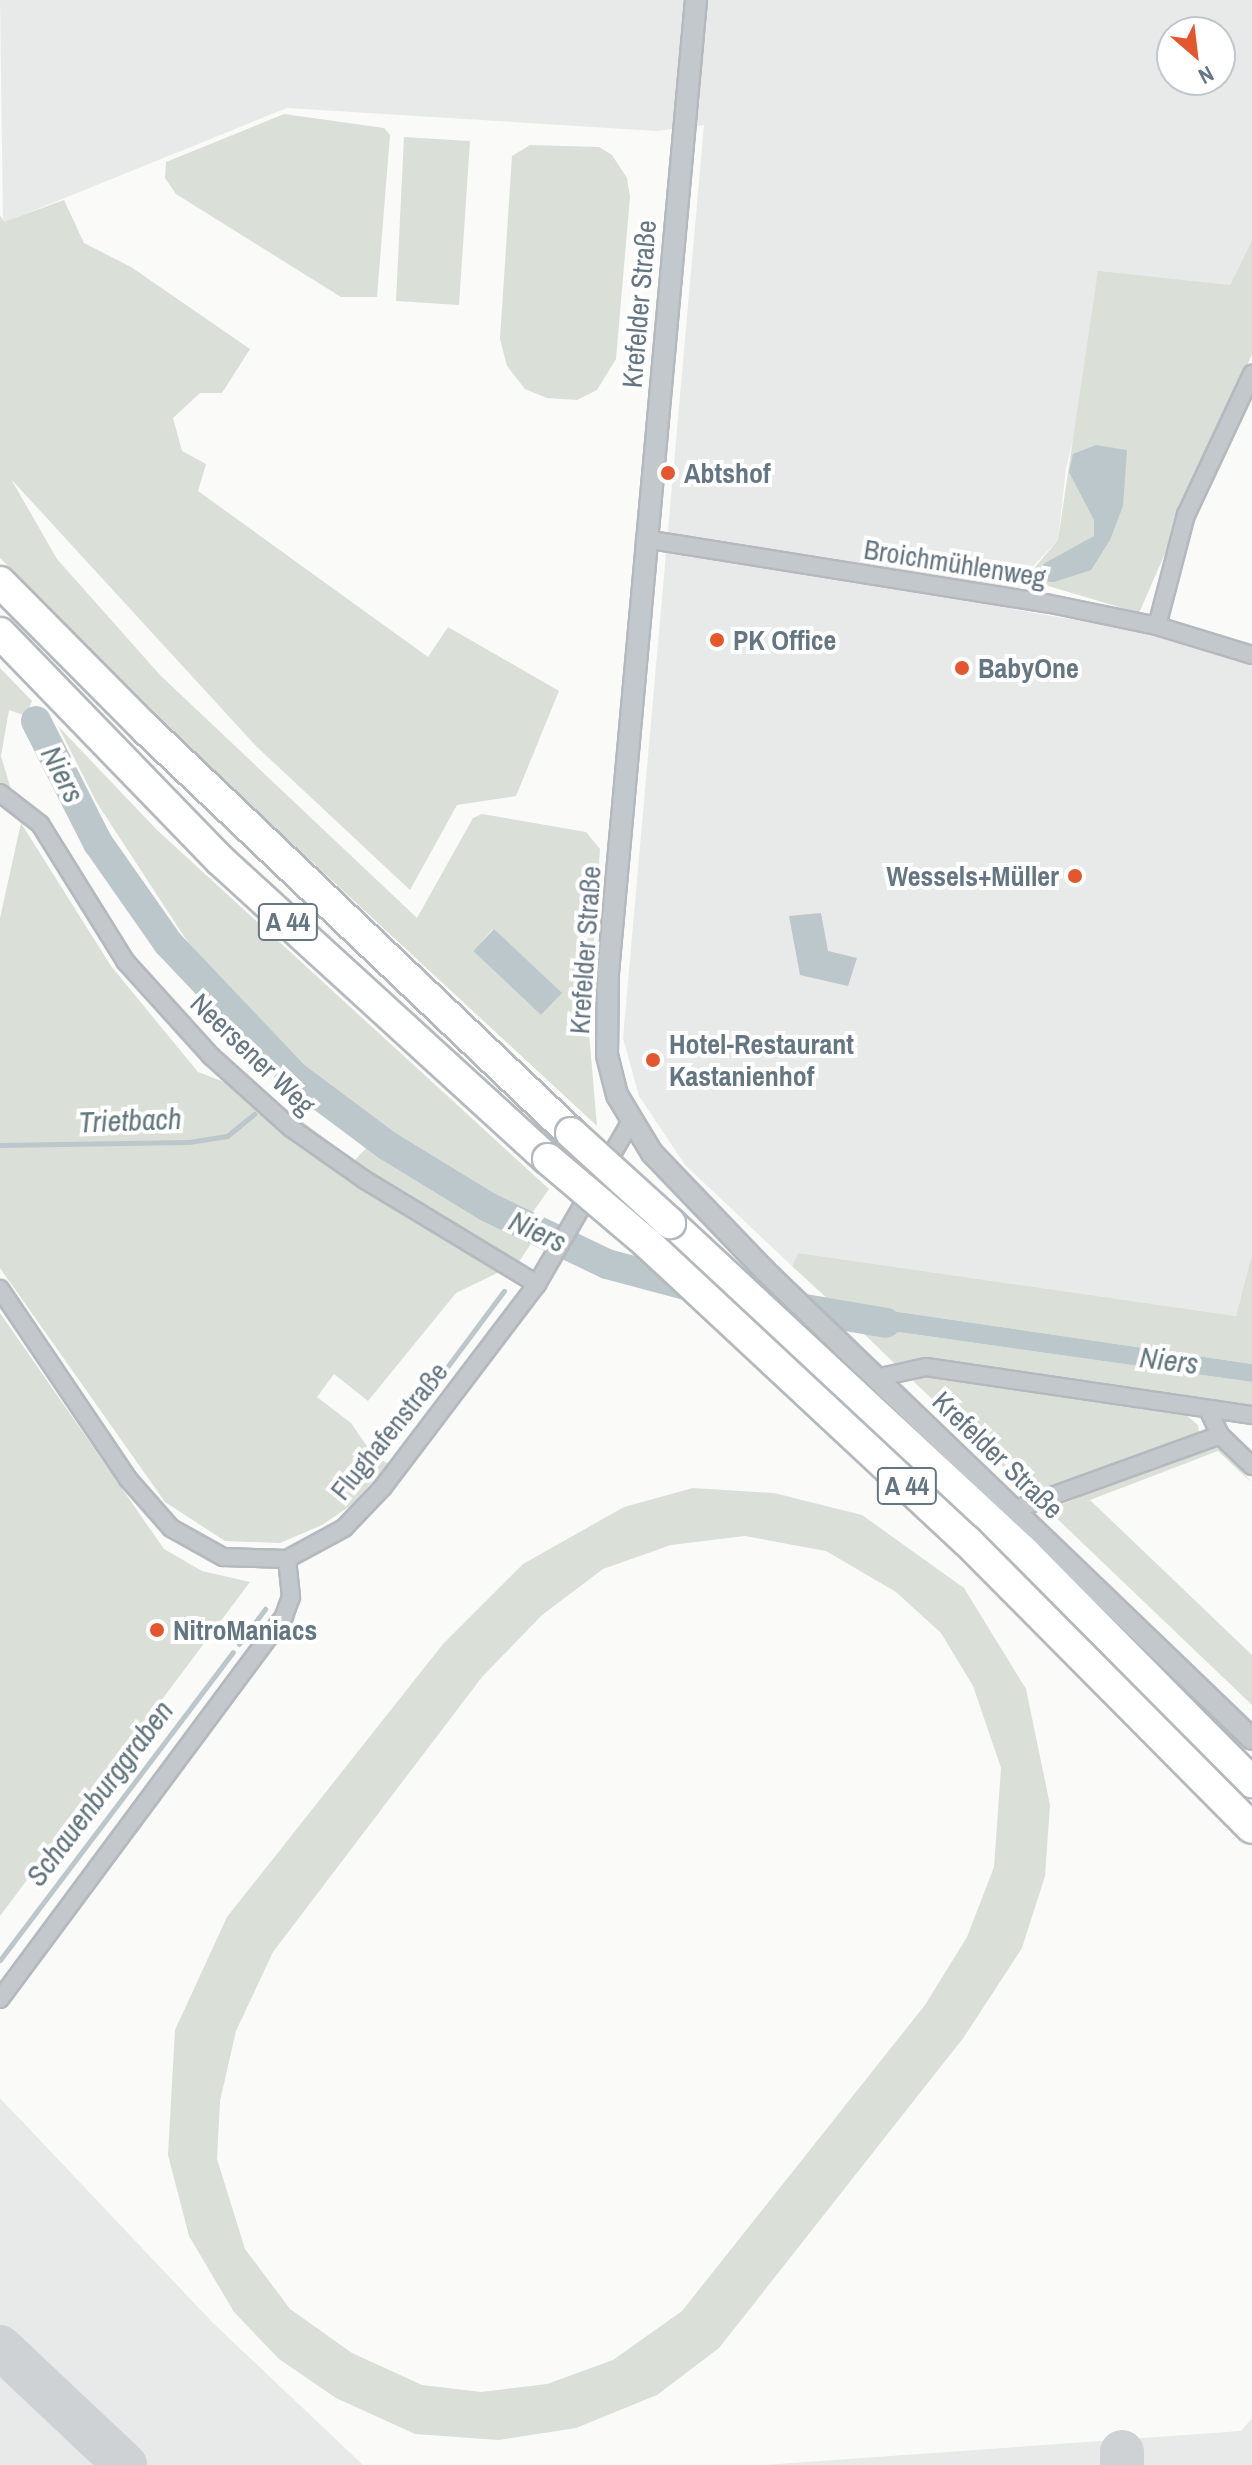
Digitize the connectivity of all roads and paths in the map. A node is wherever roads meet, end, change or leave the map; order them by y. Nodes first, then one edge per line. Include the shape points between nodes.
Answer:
1 (696, 0) edge
2 (1252, 374) edge
3 (645, 539) junction
4 (0, 582) edge
5 (1157, 626) junction
6 (0, 633) edge
7 (1252, 655) edge
8 (0, 793) edge
9 (631, 1121) junction
10 (537, 1284) junction
11 (0, 1289) edge
12 (876, 1378) junction
13 (1208, 1409) junction
14 (1252, 1415) edge
15 (1220, 1435) junction
16 (1252, 1466) edge
17 (1016, 1509) junction
18 (287, 1559) junction
19 (1252, 1739) edge
20 (1252, 1782) edge
21 (1252, 1828) edge
22 (0, 1999) edge

1 - 3 street, Krefelder Straße
2 - 5 street via 1186,515
3 - 5 street, Broichmühlenweg via 1046,603
3 - 9 street, Krefelder Straße via 605,1016 613,1082
4 - 20 highway, A 44, bridge via 146,729 571,1133 970,1500
5 - 7 street, Broichmühlenweg
6 - 21 highway, A 44, bridge via 220,860 647,1243 967,1541
8 - 10 street, Neersener Weg via 40,824 126,962 211,1056 291,1128 365,1180
9 - 10 street, Flughafenstraße
9 - 12 street, Krefelder Straße via 669,1173
10 - 18 street, Flughafenstraße via 383,1487 344,1528
11 - 18 street via 128,1479 171,1528 223,1557
12 - 13 street via 926,1367
12 - 17 street, Krefelder Straße
13 - 14 street
13 - 15 street
15 - 16 street
15 - 17 street
17 - 19 street, Krefelder Straße
18 - 22 street via 291,1597 284,1616

